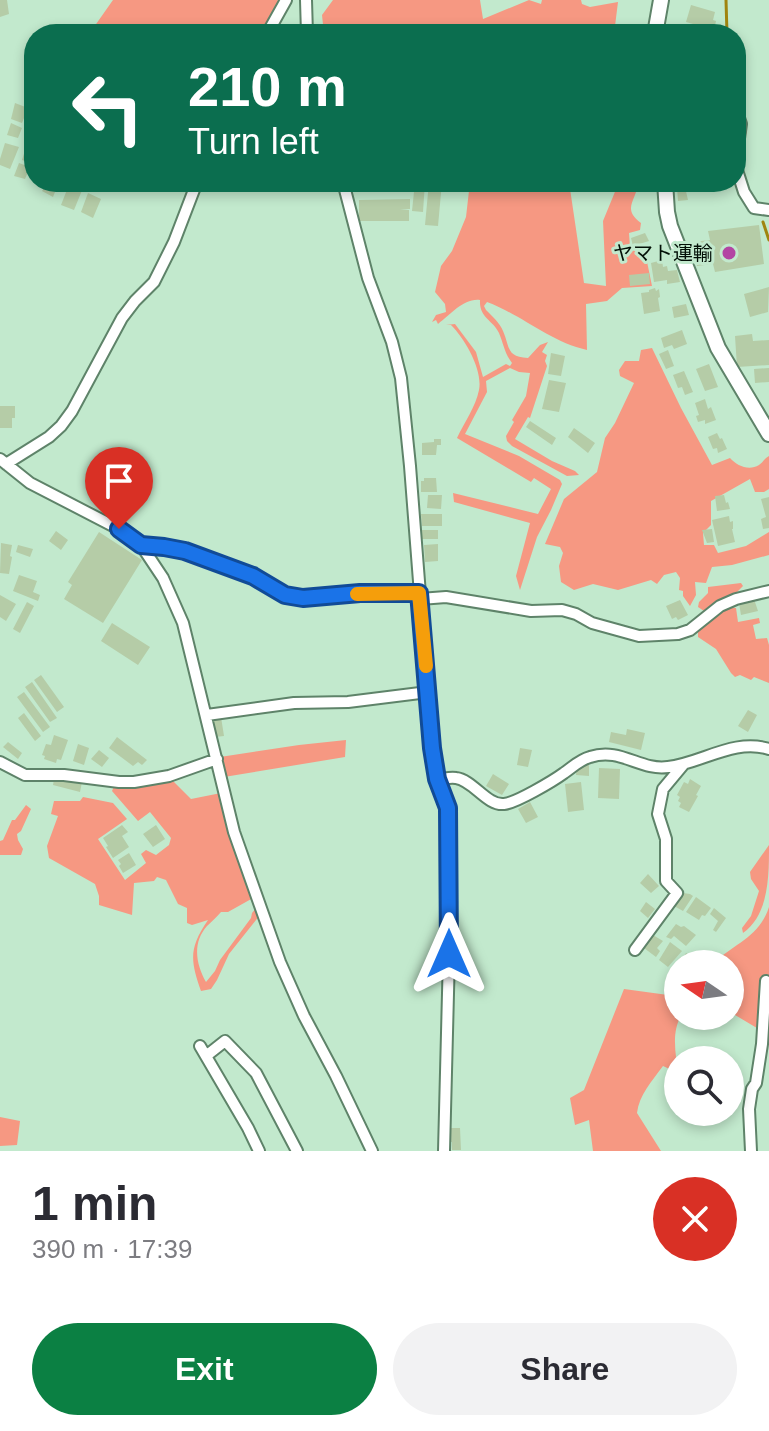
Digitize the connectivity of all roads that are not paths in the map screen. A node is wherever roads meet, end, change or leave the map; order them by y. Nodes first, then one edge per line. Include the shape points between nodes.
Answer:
1 (286, 0) edge
2 (306, 0) edge
3 (661, 0) edge
4 (273, 24) edge
5 (307, 24) edge
6 (657, 24) edge
7 (193, 192) edge
8 (346, 192) edge
9 (666, 192) edge
10 (744, 192) edge
11 (768, 214) edge
12 (769, 434) edge
13 (3, 461) edge
14 (141, 545) junction
15 (769, 591) edge
16 (419, 596) junction
17 (428, 692) junction
18 (207, 715) junction
19 (769, 749) edge
20 (217, 759) junction
21 (0, 762) edge
22 (683, 765) junction
23 (437, 779) junction
24 (635, 950) dead end
25 (766, 981) dead end
26 (259, 1151) edge
27 (297, 1151) edge
28 (371, 1151) edge
29 (444, 1151) edge
30 (751, 1151) edge

1 - 4 street
2 - 5 street
3 - 6 street
7 - 13 street via 154,282 122,318 72,411 49,437
8 - 16 street via 401,378
9 - 12 street via 670,226 718,348
10 - 11 street via 754,208
13 - 14 street via 30,483
14 - 16 street via 185,551 253,576 285,595
14 - 18 street via 174,599
15 - 16 street via 720,606 690,630 639,636 562,610 531,611
16 - 17 street
17 - 18 street
17 - 23 street
18 - 20 street
19 - 22 street via 732,748
20 - 21 street via 134,782 25,775
20 - 28 street via 234,832 280,962
22 - 23 street via 664,768 619,755 593,755 505,804 495,803 465,781
22 - 24 street via 663,789 658,814 666,839 666,881 677,893
23 - 29 street via 448,808 449,854
25 - 30 street via 762,1044 749,1109
26 - 27 street via 203,1051 225,1041 256,1073

